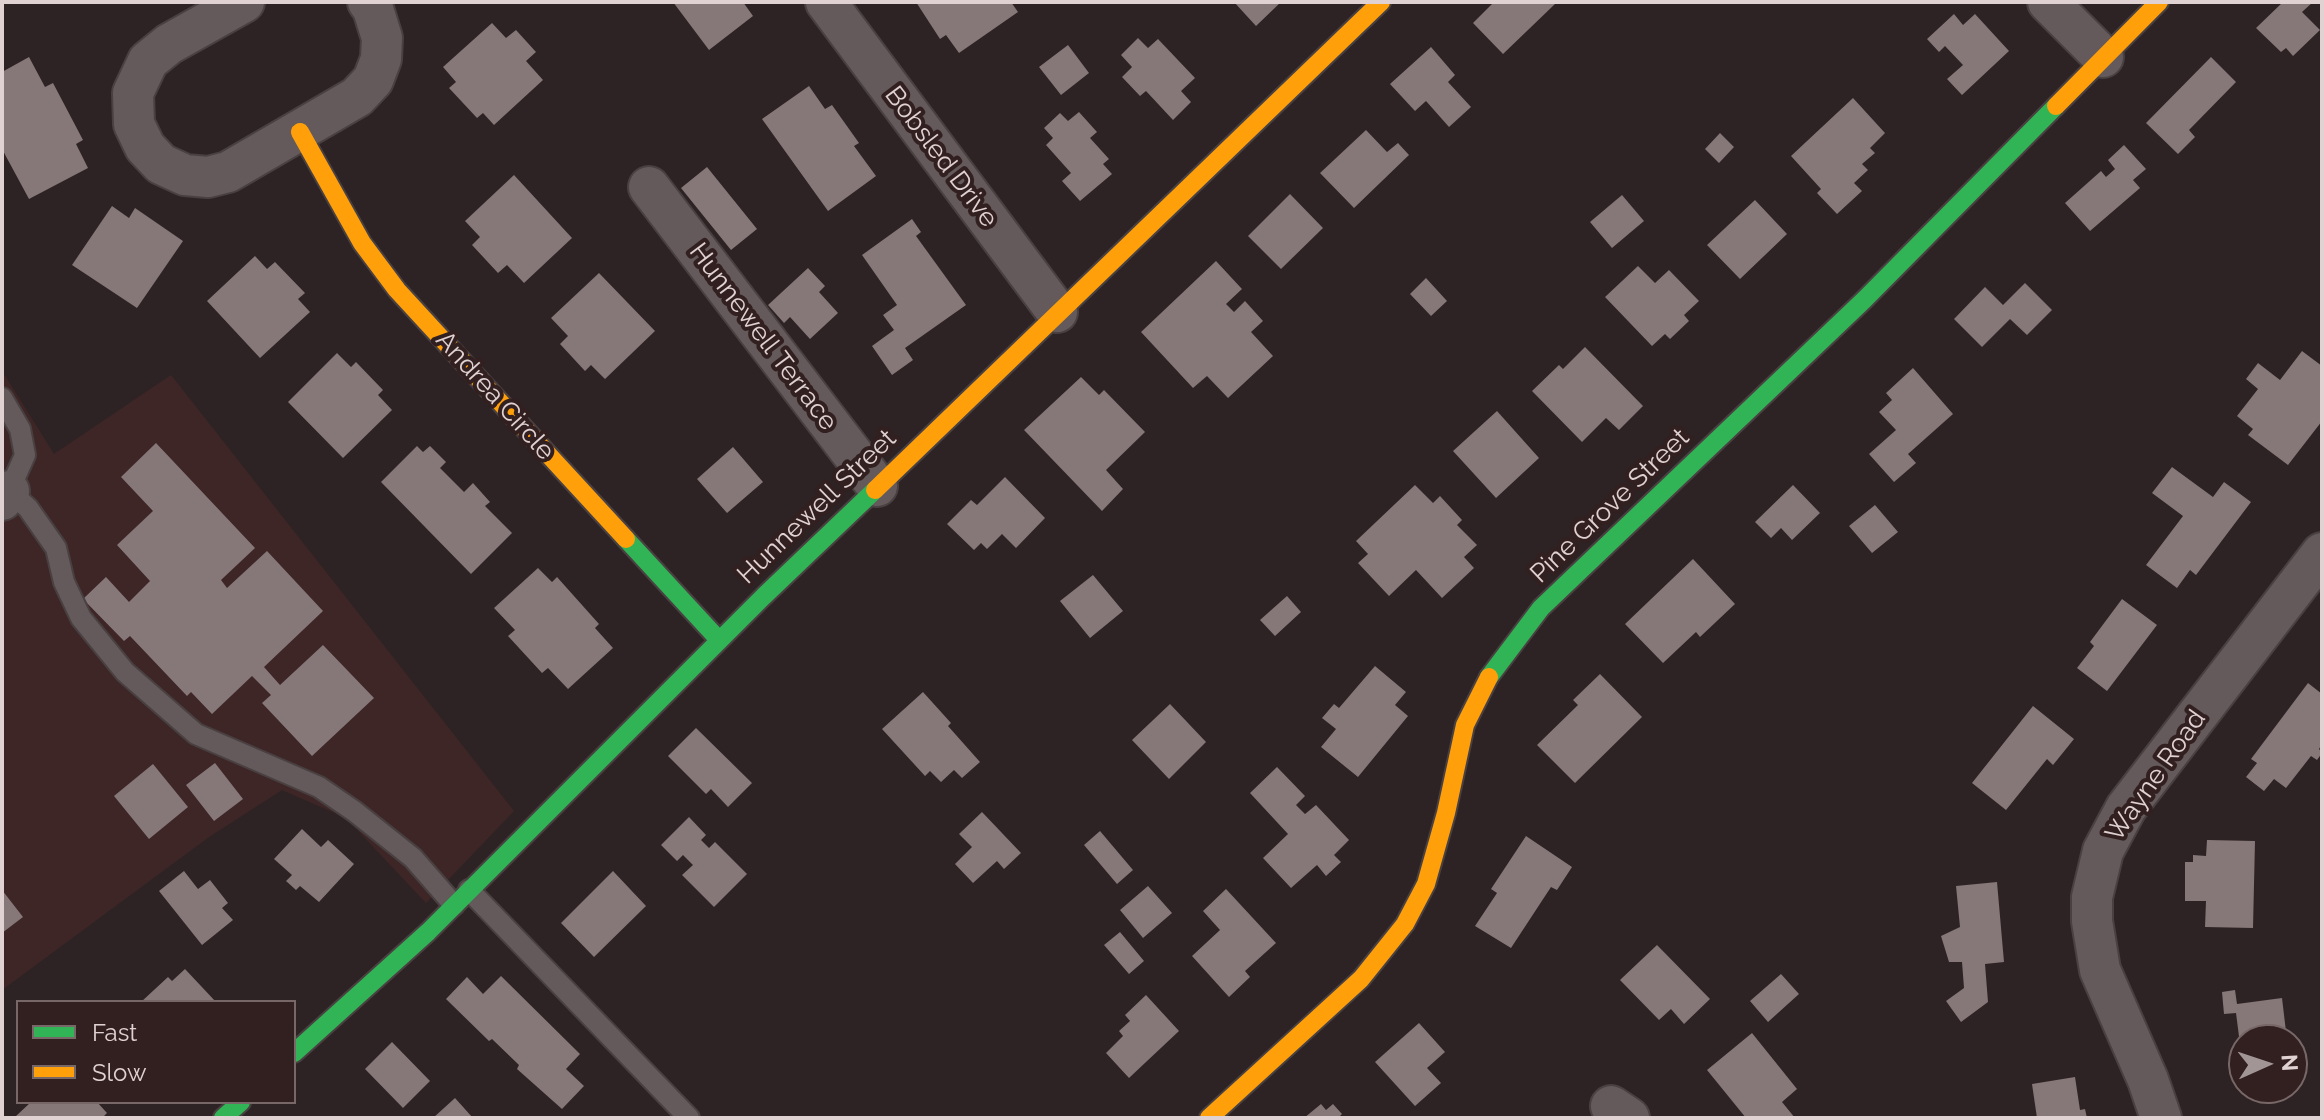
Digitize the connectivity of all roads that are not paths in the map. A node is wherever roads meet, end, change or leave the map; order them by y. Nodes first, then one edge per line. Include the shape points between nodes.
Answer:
1 (244, 2) edge
2 (368, 2) edge
3 (826, 2) edge
4 (1381, 2) edge
5 (2048, 2) edge
6 (2159, 2) edge
7 (2103, 57) junction
8 (300, 132) junction
9 (649, 187) dead end
10 (1057, 312) junction
11 (2, 398) edge
12 (877, 486) junction
13 (5, 496) edge
14 (2322, 553) edge
15 (719, 640) junction
16 (469, 890) junction
17 (454, 905) junction
18 (296, 1051) edge
19 (239, 1104) edge
20 (223, 1118) edge
21 (689, 1118) edge
22 (1209, 1118) edge
23 (2161, 1118) edge

1 - 8 street via 148,61 133,93 134,124 161,164 185,175 208,177 228,172
2 - 8 street via 382,38 373,80 357,97
3 - 10 street, Bobsled Drive
4 - 10 street, Hunnewell Street
5 - 7 street
6 - 7 street, Pine Grove Street
7 - 22 street, Pine Grove Street via 1864,300 1541,608 1486,681 1465,725 1426,884 1405,924 1361,979
8 - 15 street, Andrea Circle via 362,243 397,290
9 - 12 street, Hunnewell Terrace
10 - 12 street, Hunnewell Street
11 - 13 lane via 20,429 25,455
12 - 15 street, Hunnewell Street
13 - 17 lane via 28,508 56,548 81,618 125,672 196,734 319,787 354,811 413,858
14 - 23 street, Wayne Road via 2126,808 2103,851 2092,897 2097,958
15 - 16 street, Hunnewell Street
16 - 17 street, Hunnewell Street
16 - 21 lane
17 - 18 street, Hunnewell Street
19 - 20 street

